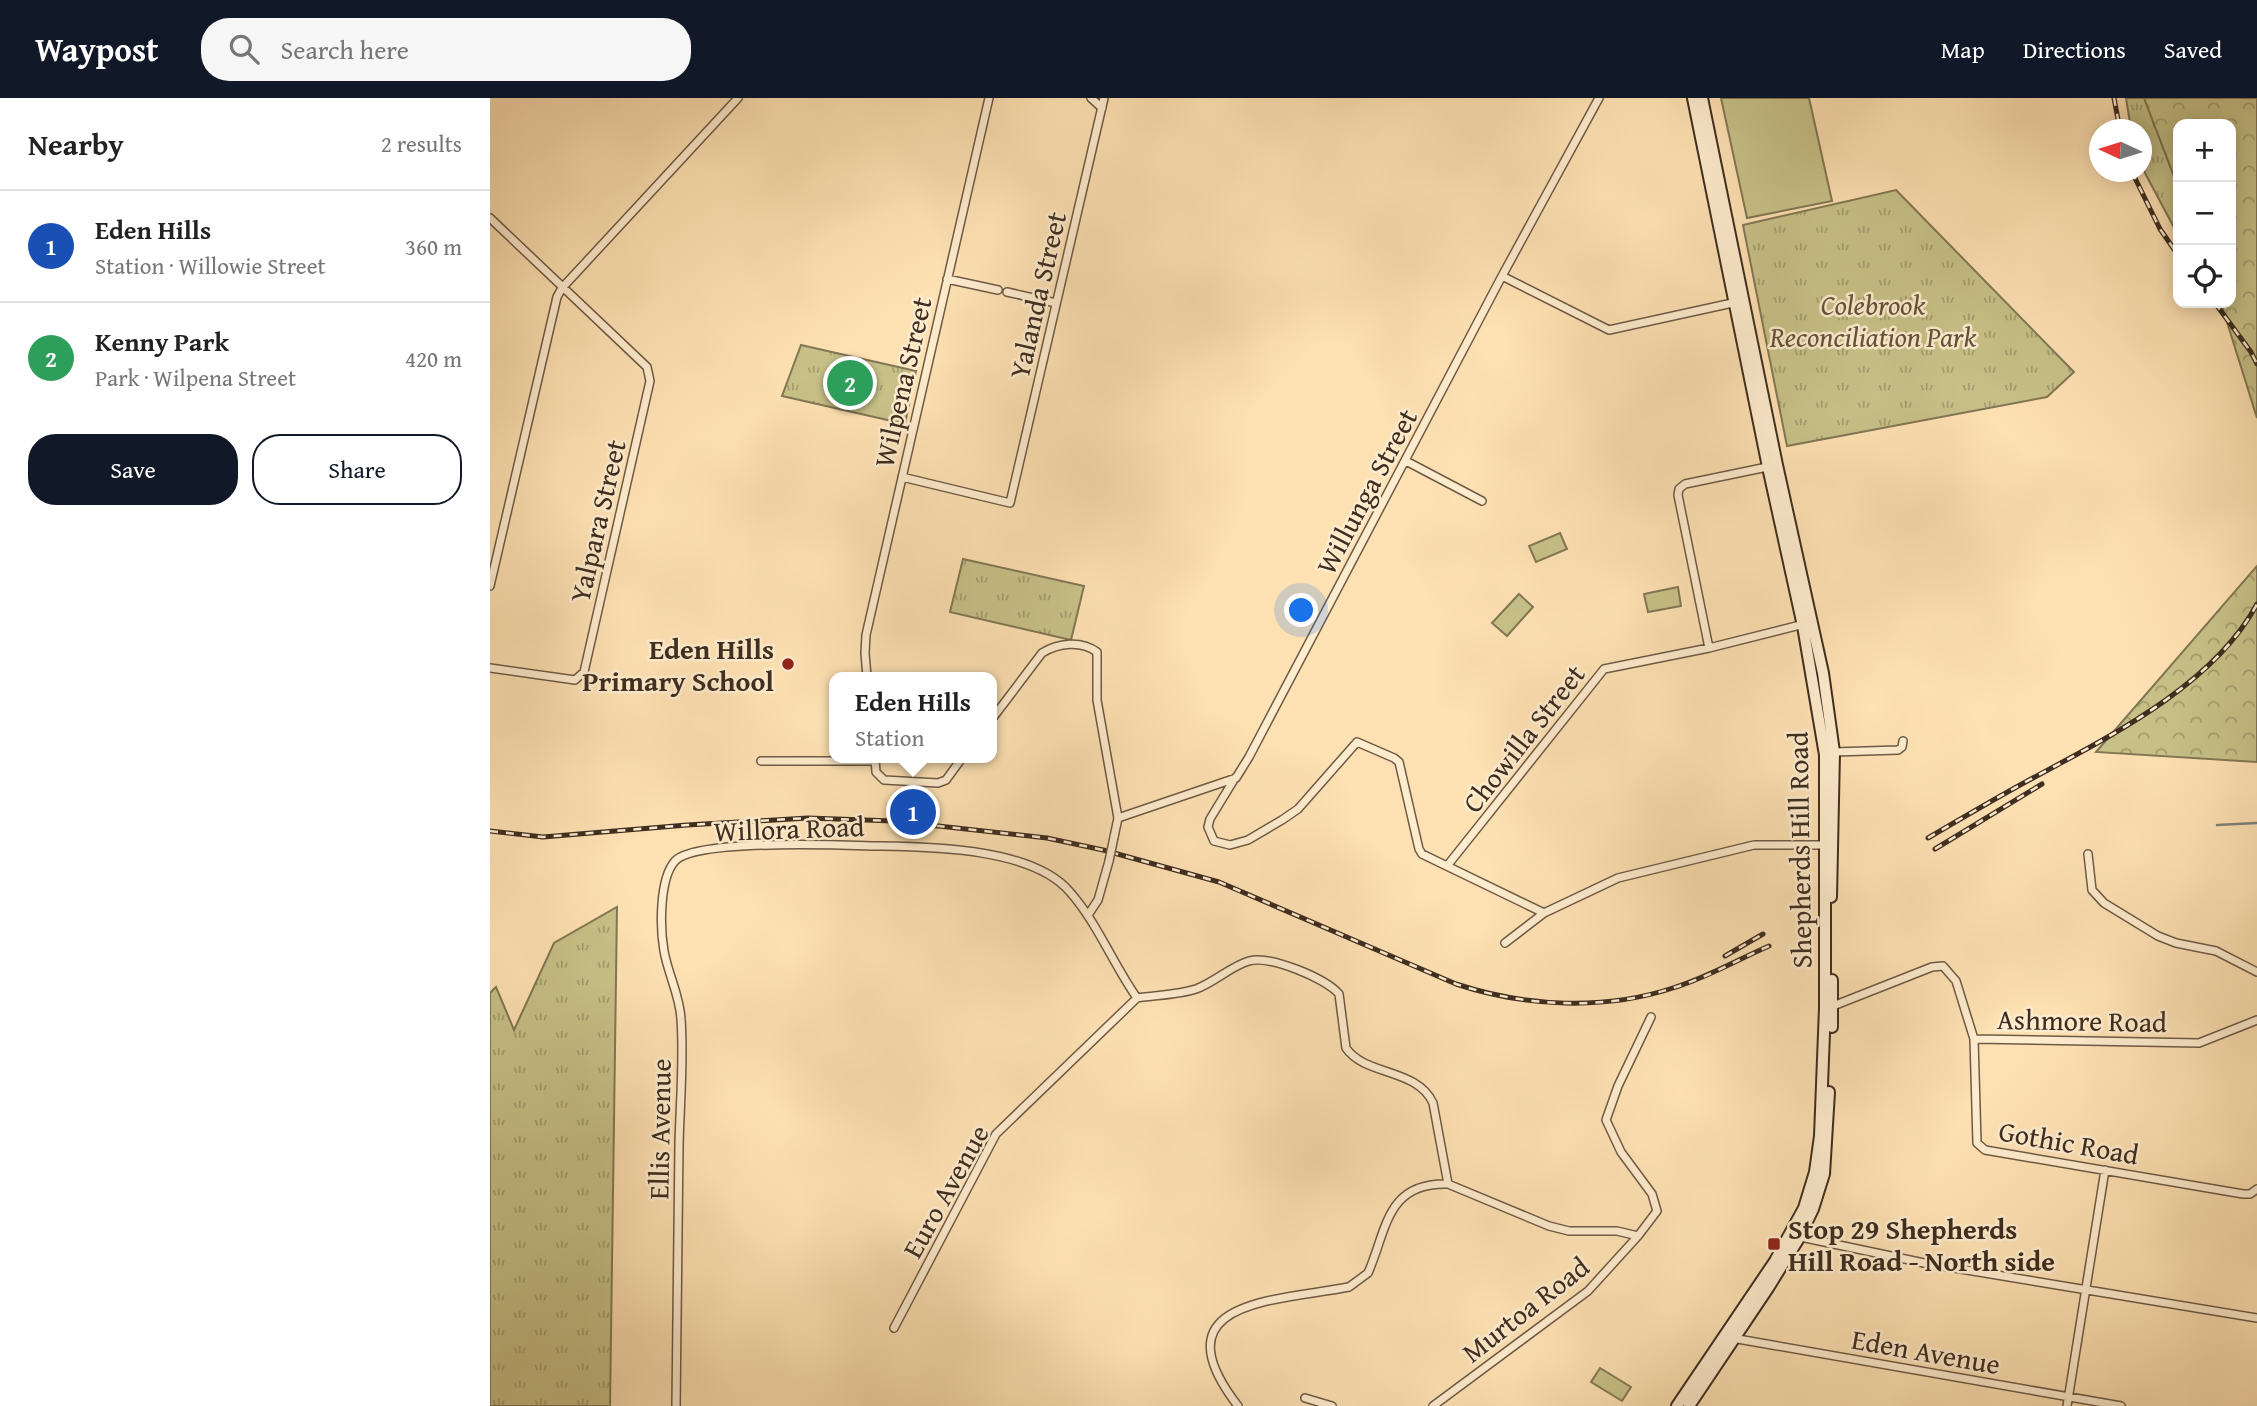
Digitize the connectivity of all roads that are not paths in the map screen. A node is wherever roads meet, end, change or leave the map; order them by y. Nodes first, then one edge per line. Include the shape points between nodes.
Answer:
1 (738, 98) edge
2 (989, 98) edge
3 (1091, 98) edge
4 (1104, 98) edge
5 (1599, 98) edge
6 (1693, 98) edge
7 (1702, 98) edge
8 (1102, 108) junction
9 (490, 218) edge
10 (1502, 276) junction
11 (947, 279) junction
12 (562, 288) junction
13 (998, 290) dead end
14 (1007, 292) dead end
15 (1740, 301) junction
16 (1056, 303) junction
17 (1406, 461) junction
18 (1772, 466) junction
19 (902, 477) junction
20 (1482, 501) dead end
21 (490, 586) edge
22 (1807, 624) junction
23 (1709, 648) junction
24 (490, 668) edge
25 (867, 672) edge
26 (997, 712) edge
27 (1903, 741) dead end
28 (1834, 752) junction
29 (829, 760) edge
30 (761, 761) dead end
31 (875, 763) edge
32 (958, 763) edge
33 (1236, 778) junction
34 (1118, 818) junction
35 (1829, 845) junction
36 (2088, 854) dead end
37 (677, 859) joint
38 (1447, 866) junction
39 (1544, 914) junction
40 (1088, 915) junction
41 (1505, 943) dead end
42 (2257, 972) edge
43 (1137, 998) junction
44 (1833, 1006) junction
45 (1651, 1017) dead end
46 (2257, 1020) edge
47 (1974, 1039) junction
48 (2105, 1170) junction
49 (1448, 1184) junction
50 (2257, 1189) edge
51 (1639, 1236) junction
52 (1795, 1236) junction
53 (2086, 1289) junction
54 (2257, 1318) edge
55 (894, 1328) dead end
56 (1730, 1336) junction
57 (2068, 1397) junction
58 (1305, 1398) dead end
59 (676, 1406) edge
60 (1238, 1406) edge
61 (1332, 1406) edge
62 (1433, 1406) edge
63 (1677, 1406) edge
64 (1689, 1406) edge
65 (2067, 1406) edge
66 (2121, 1406) edge

1 - 12 street
2 - 11 street, Wilpena Street
3 - 8 street
4 - 8 street, Yalanda Street
5 - 10 street, Willunga Street
6 - 15 main road, Shepherds Hill Road
7 - 15 main road, Shepherds Hill Road
8 - 16 street, Yalanda Street
9 - 12 street
10 - 15 street via 1609,330
10 - 17 street, Willunga Street
11 - 13 street
11 - 19 street, Wilpena Street
12 - 21 street
12 - 24 street, Yalpara Street via 647,367 650,382 584,672 575,680
14 - 16 street
15 - 18 main road, Shepherds Hill Road
16 - 19 street, Yalanda Street via 1010,503
17 - 20 street
17 - 33 street, Willunga Street
18 - 22 main road, Shepherds Hill Road
18 - 23 street via 1679,489
19 - 25 street, Wilpena Street via 866,635
22 - 23 street, Chowilla Street
22 - 28 main road, Shepherds Hill Road via 1823,673
22 - 35 main road, Shepherds Hill Road via 1825,755
23 - 38 street, Chowilla Street via 1604,669
26 - 34 street via 1042,653 1068,644 1089,646 1097,652 1097,700
27 - 28 street via 1898,750
28 - 35 main road, Shepherds Hill Road
29 - 30 street
31 - 32 street via 879,778 884,780 942,783
33 - 34 street
33 - 38 street, Willunga Street via 1208,827 1214,841 1221,844 1248,839 1298,809 1357,742 1376,749 1399,762 1422,854
34 - 40 street, bridge via 1098,900
35 - 39 street via 1754,845 1618,878
35 - 44 main road, Shepherds Hill Road
35 - 52 main road, Shepherds Hill Road via 1820,1136
36 - 42 street via 2092,890 2105,903 2158,936 2216,951
37 - 40 street, Willora Road via 730,846 916,847 988,854 1008,857 1057,880
37 - 59 street, Ellis Avenue via 664,882 663,939 682,1021
38 - 39 street
39 - 41 street
40 - 43 street, Willora Road
43 - 49 street via 1196,989 1258,959 1324,981 1339,994 1350,1054 1399,1075 1429,1095
43 - 55 street, Euro Avenue via 996,1134
44 - 47 street, Ashmore Road via 1943,966 1956,981
44 - 52 main road, Shepherds Hill Road via 1824,1174 1813,1209
45 - 51 street, Murtoa Road via 1606,1121 1620,1152 1652,1194 1657,1211
46 - 47 street, Ashmore Road via 2199,1043
47 - 48 street, Gothic Road via 1977,1143 1984,1150
48 - 50 street, Gothic Road via 2242,1194
48 - 53 street
49 - 51 street via 1549,1226
49 - 60 street via 1400,1198 1368,1273 1349,1287 1255,1302 1222,1320 1211,1350 1214,1367
51 - 62 street, Murtoa Road via 1588,1291
52 - 53 street
52 - 56 main road, Shepherds Hill Road
53 - 54 street
53 - 57 street
56 - 57 street, Eden Avenue
56 - 63 main road, Shepherds Hill Road
56 - 64 main road, Shepherds Hill Road
57 - 65 street
57 - 66 street, Eden Avenue
58 - 61 street

